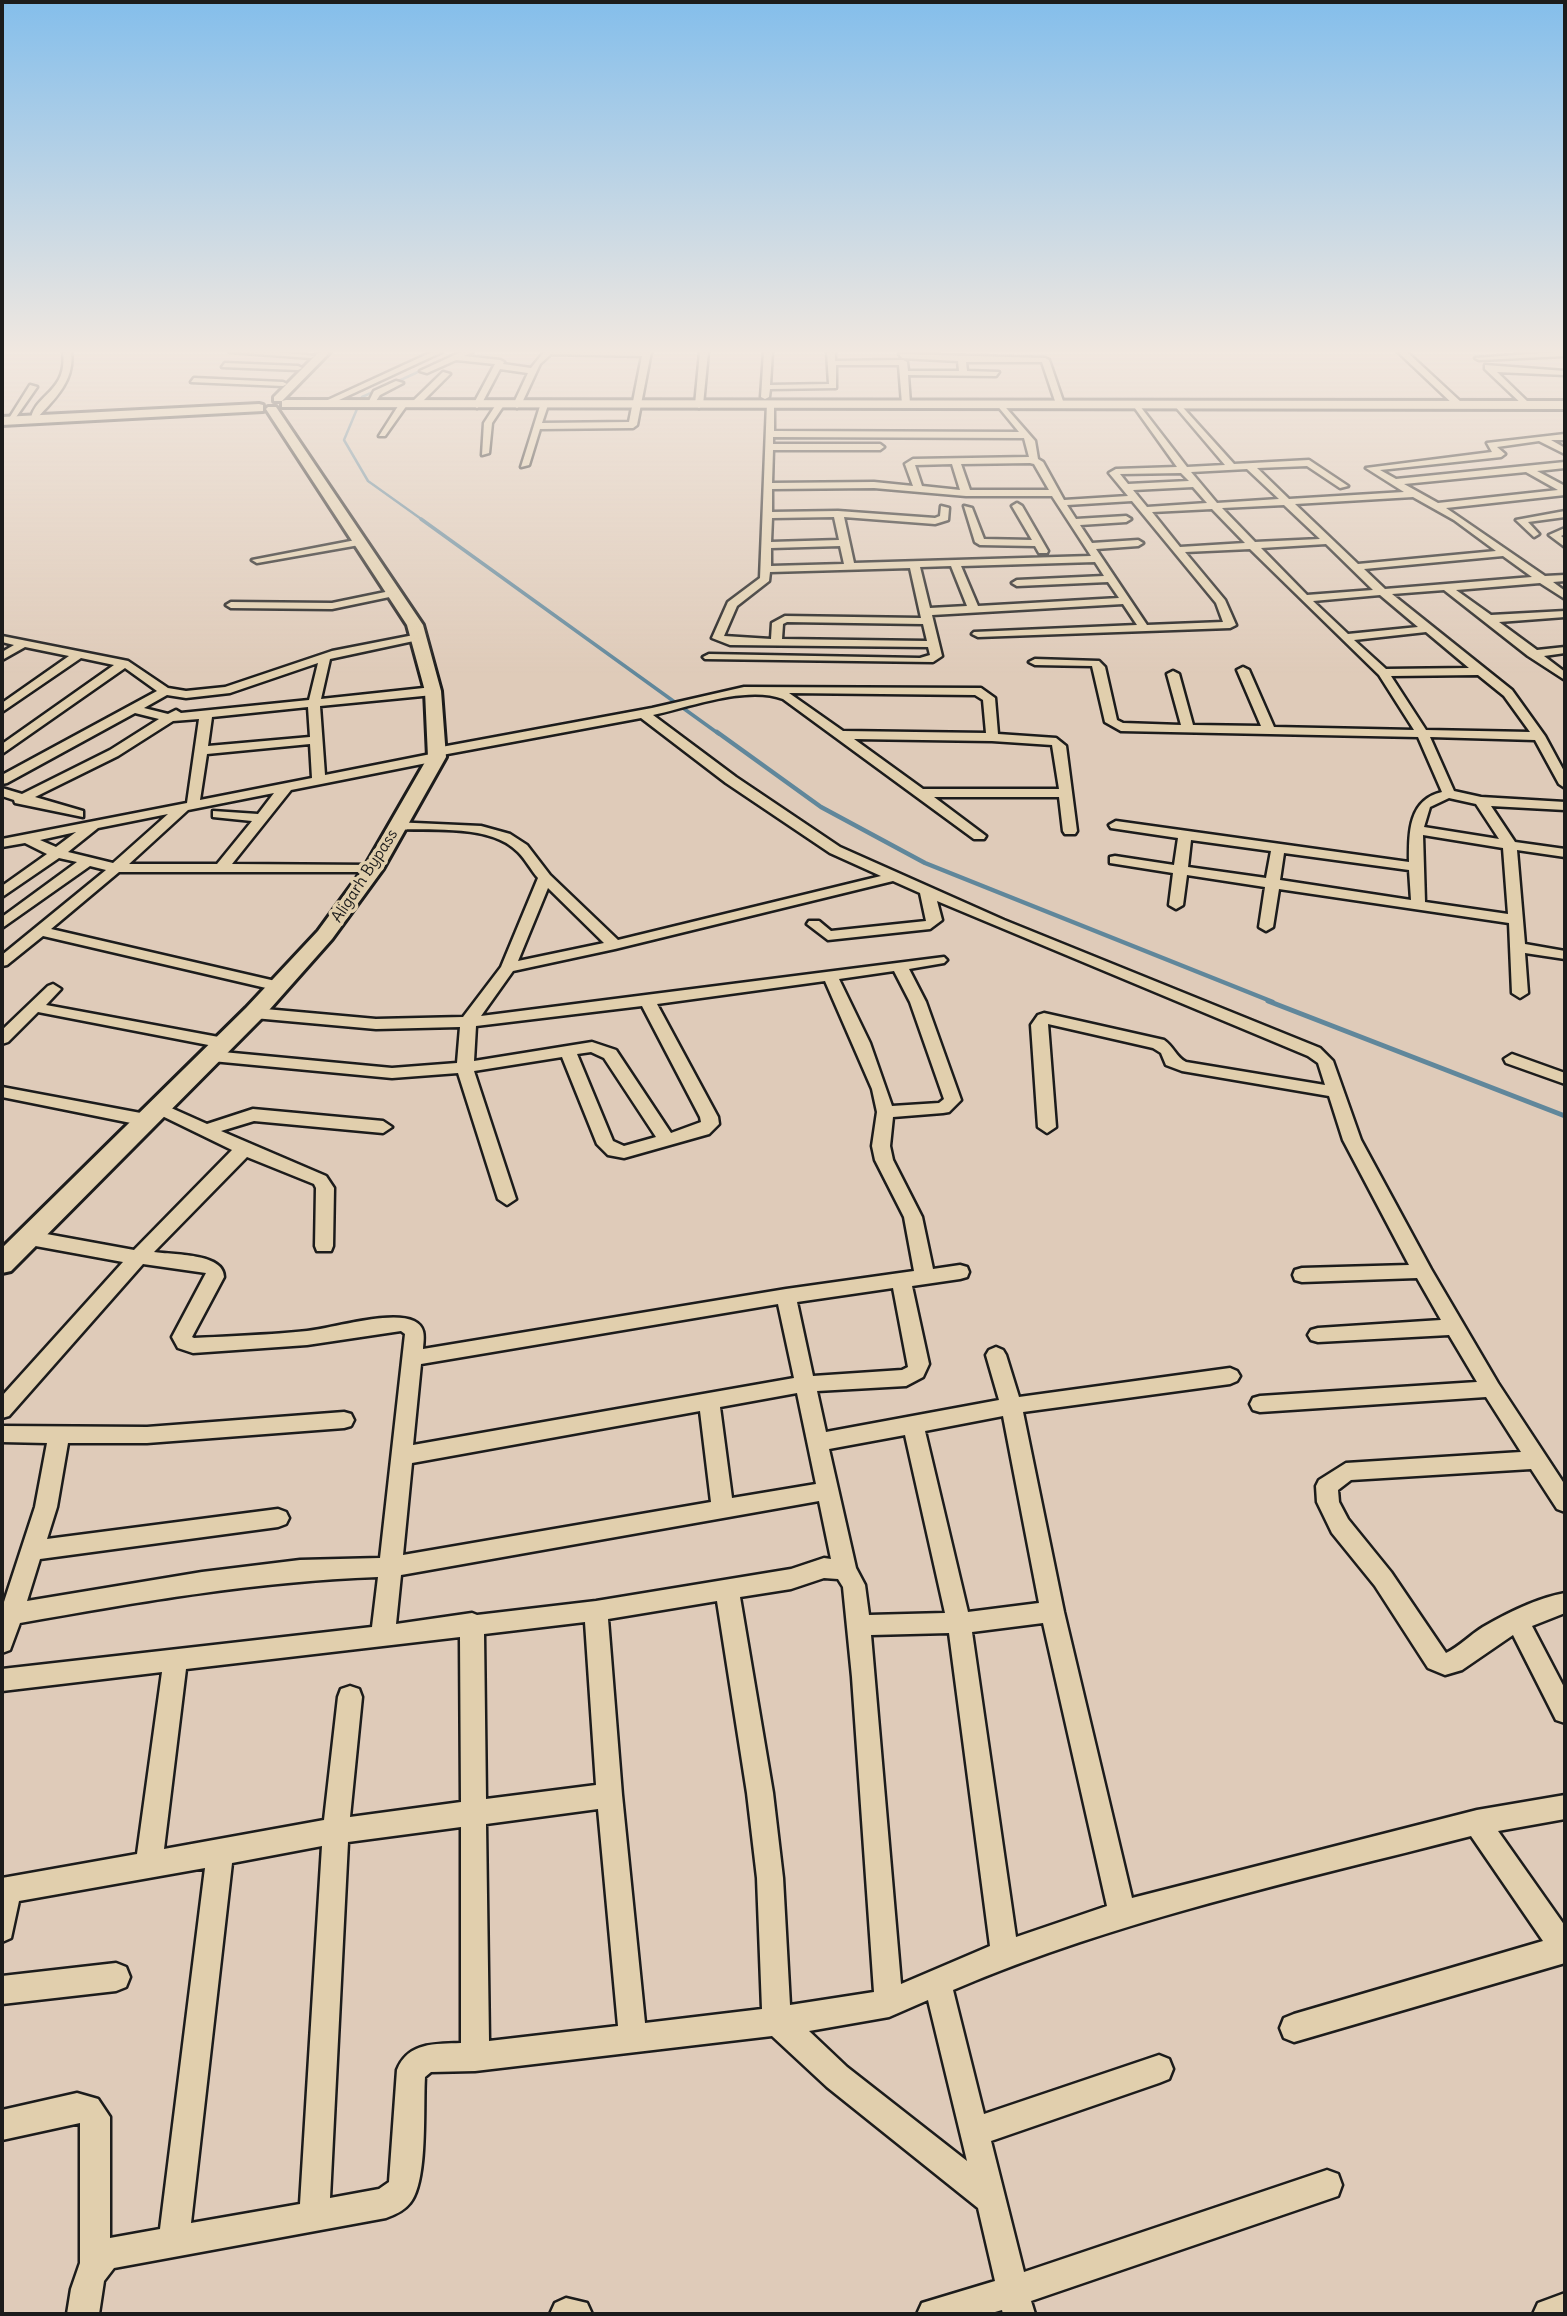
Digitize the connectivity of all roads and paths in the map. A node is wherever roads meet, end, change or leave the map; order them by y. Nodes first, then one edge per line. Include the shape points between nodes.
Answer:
1 (307, 460) edge
2 (526, 460) edge
3 (769, 460) edge
4 (1177, 460) edge
5 (1226, 460) edge
6 (1435, 460) edge
7 (1456, 460) edge
8 (1512, 460) edge
9 (932, 461) junction
10 (956, 461) junction
11 (1009, 461) junction
12 (1034, 461) joint
13 (524, 465) dead end
14 (1565, 465) edge
15 (1249, 466) junction
16 (1232, 467) junction
17 (1527, 469) junction
18 (1184, 470) junction
19 (1016, 471) dead end
20 (935, 472) dead end
21 (1479, 474) junction
22 (1022, 482) dead end
23 (1394, 482) junction
24 (1195, 484) junction
25 (769, 486) junction
26 (1343, 486) dead end
27 (1126, 487) junction
28 (918, 488) junction
29 (1565, 491) edge
30 (1054, 493) junction
31 (965, 494) junction
32 (1029, 494) junction
33 (1415, 494) junction
34 (1136, 498) junction
35 (1518, 498) junction
36 (1060, 503) junction
37 (1287, 504) junction
38 (1017, 506) dead end
39 (1438, 506) junction
40 (1215, 507) junction
41 (944, 508) dead end
42 (967, 508) dead end
43 (1146, 510) junction
44 (769, 514) junction
45 (838, 514) junction
46 (1565, 514) edge
47 (1126, 519) dead end
48 (1073, 522) junction
49 (1565, 531) edge
50 (1534, 534) dead end
51 (1329, 541) junction
52 (361, 542) junction
53 (845, 543) junction
54 (1038, 543) junction
55 (1138, 543) dead end
56 (1565, 544) edge
57 (768, 545) junction
58 (1088, 546) junction
59 (1252, 546) junction
60 (1176, 550) junction
61 (1507, 553) junction
62 (1096, 559) junction
63 (257, 560) dead end
64 (1049, 560) junction
65 (1004, 561) junction
66 (954, 562) junction
67 (914, 564) junction
68 (850, 566) junction
69 (1354, 567) junction
70 (766, 569) junction
71 (1565, 578) edge
72 (1109, 579) junction
73 (1545, 579) junction
74 (1017, 583) junction
75 (1447, 587) junction
76 (1382, 592) junction
77 (395, 593) junction
78 (1565, 596) edge
79 (1304, 598) junction
80 (1123, 600) junction
81 (231, 605) dead end
82 (1030, 605) junction
83 (974, 609) junction
84 (1565, 614) edge
85 (926, 616) junction
86 (1487, 619) junction
87 (1144, 628) junction
88 (1427, 629) junction
89 (978, 634) dead end
90 (419, 637) junction
91 (1348, 637) junction
92 (2, 639) edge
93 (776, 642) junction
94 (23, 643) junction
95 (933, 644) junction
96 (1565, 650) edge
97 (1532, 653) junction
98 (79, 654) junction
99 (2, 657) edge
100 (325, 657) junction
101 (709, 657) dead end
102 (1035, 662) dead end
103 (124, 663) junction
104 (1243, 670) dead end
105 (1479, 671) junction
106 (1383, 673) junction
107 (1562, 673) edge
108 (1173, 674) dead end
109 (769, 689) junction
110 (433, 691) junction
111 (165, 692) junction
112 (201, 694) junction
113 (314, 703) junction
114 (3, 707) edge
115 (136, 710) junction
116 (648, 713) junction
117 (206, 715) junction
118 (170, 718) junction
119 (1188, 728) junction
120 (1269, 730) junction
121 (1422, 733) junction
122 (838, 735) junction
123 (1539, 736) junction
124 (992, 737) junction
125 (318, 740) junction
126 (2, 750) edge
127 (199, 751) junction
128 (436, 755) junction
129 (1558, 758) edge
130 (2, 780) edge
131 (319, 780) junction
132 (1565, 784) edge
133 (286, 787) junction
134 (2, 792) edge
135 (919, 793) junction
136 (1066, 793) junction
137 (1449, 794) junction
138 (20, 800) junction
139 (1481, 801) junction
140 (189, 806) junction
141 (1565, 806) edge
142 (78, 814) dead end
143 (218, 814) dead end
144 (262, 818) junction
145 (96, 824) junction
146 (398, 825) junction
147 (1116, 825) dead end
148 (1418, 830) junction
149 (1070, 831) dead end
150 (1185, 835) junction
151 (979, 836) dead end
152 (26, 838) junction
153 (2, 843) edge
154 (1510, 845) junction
155 (1278, 848) junction
156 (57, 853) junction
157 (1565, 853) edge
158 (1115, 860) dead end
159 (87, 861) junction
160 (1416, 867) junction
161 (1182, 868) junction
162 (116, 869) junction
163 (373, 869) junction
164 (220, 870) junction
165 (892, 877) junction
166 (545, 878) junction
167 (1273, 882) junction
168 (927, 892) junction
169 (2, 893) edge
170 (1175, 905) dead end
171 (1418, 905) junction
172 (1516, 920) junction
173 (2, 924) edge
174 (814, 924) dead end
175 (1266, 927) dead end
176 (40, 931) junction
177 (615, 945) junction
178 (1518, 947) junction
179 (1565, 955) edge
180 (939, 960) dead end
181 (2, 962) edge
182 (899, 965) junction
183 (508, 968) junction
184 (829, 974) junction
185 (279, 986) junction
186 (53, 989) dead end
187 (1520, 993) dead end
188 (647, 1001) junction
189 (34, 1007) junction
190 (254, 1013) junction
191 (468, 1022) junction
192 (2, 1039) edge
193 (218, 1050) junction
194 (568, 1051) junction
195 (1512, 1059) dead end
196 (465, 1068) junction
197 (1565, 1079) edge
198 (2, 1092) edge
199 (1336, 1092) junction
200 (885, 1112) junction
201 (153, 1114) junction
202 (383, 1127) dead end
203 (1047, 1127) dead end
204 (209, 1129) junction
205 (667, 1140) junction
206 (244, 1149) junction
207 (507, 1199) dead end
208 (30, 1238) junction
209 (324, 1247) dead end
210 (138, 1257) junction
211 (2, 1264) edge
212 (1422, 1271) junction
213 (960, 1272) dead end
214 (1302, 1275) dead end
215 (925, 1278) junction
216 (901, 1279) junction
217 (786, 1296) junction
218 (1454, 1327) junction
219 (1318, 1335) dead end
220 (996, 1355) dead end
221 (412, 1358) junction
222 (1230, 1376) dead end
223 (805, 1384) junction
224 (1492, 1389) junction
225 (709, 1399) junction
226 (1260, 1404) dead end
227 (1011, 1406) junction
228 (2, 1410) edge
229 (344, 1420) dead end
230 (914, 1425) junction
231 (2, 1434) edge
232 (59, 1436) junction
233 (819, 1442) junction
234 (401, 1456) junction
235 (1537, 1460) junction
236 (830, 1490) junction
237 (1565, 1503) edge
238 (723, 1509) junction
239 (278, 1518) dead end
240 (34, 1550) junction
241 (391, 1567) junction
242 (845, 1570) junction
243 (727, 1589) junction
244 (1565, 1603) edge
245 (596, 1611) junction
246 (1052, 1612) junction
247 (12, 1614) junction
248 (1517, 1621) junction
249 (472, 1623) junction
250 (959, 1623) junction
251 (858, 1625) junction
252 (383, 1636) junction
253 (2, 1643) edge
254 (175, 1660) junction
255 (2, 1680) edge
256 (350, 1697) dead end
257 (1565, 1712) edge
258 (609, 1795) junction
259 (1565, 1807) edge
260 (475, 1814) junction
261 (1477, 1822) junction
262 (336, 1831) junction
263 (220, 1852) junction
264 (149, 1865) junction
265 (4, 1891) edge
266 (1122, 1914) junction
267 (2, 1929) edge
268 (1565, 1948) edge
269 (1005, 1954) junction
270 (116, 1977) dead end
271 (939, 1984) junction
272 (2, 1990) edge
273 (889, 2003) junction
274 (777, 2021) junction
275 (1294, 2028) dead end
276 (633, 2039) junction
277 (475, 2057) junction
278 (1159, 2069) dead end
279 (2, 2125) edge
280 (975, 2132) junction
281 (1327, 2185) dead end
282 (992, 2200) junction
283 (314, 2215) junction
284 (174, 2241) junction
285 (95, 2263) junction
286 (1017, 2303) edge
287 (1565, 2309) edge
288 (83, 2314) edge
289 (566, 2314) edge
290 (576, 2314) edge
291 (933, 2314) edge
292 (1549, 2314) edge

1 - 52 main road
2 - 13 street
3 - 25 street
4 - 18 street
5 - 16 street
6 - 23 street via 1371,468
7 - 21 street
8 - 17 street
9 - 10 street
9 - 20 street
9 - 28 street via 910,464
10 - 11 street
10 - 31 street
11 - 12 street
11 - 19 street
12 - 30 street
14 - 17 street
15 - 16 street
15 - 26 street via 1310,463
15 - 37 street
16 - 18 street
17 - 21 street
17 - 29 street
18 - 24 street
18 - 27 street via 1114,473
21 - 23 street
21 - 35 street
22 - 32 street
23 - 33 street
24 - 27 street
24 - 40 street
25 - 28 street
25 - 44 street
27 - 34 street
28 - 31 street
29 - 35 street
30 - 32 street
30 - 36 street
31 - 32 street
33 - 37 street
33 - 39 street
34 - 36 street
34 - 43 street
35 - 39 street
36 - 48 street
37 - 40 street
37 - 51 street
38 - 54 street
39 - 61 street
40 - 43 street
40 - 59 street
41 - 45 street via 945,518 935,521
42 - 54 street via 981,542
43 - 60 street
44 - 45 street
44 - 57 street
45 - 53 street
46 - 50 street via 1521,520
47 - 48 street
48 - 58 street
49 - 56 street via 1554,535
51 - 59 street
51 - 69 street
52 - 63 street
52 - 77 main road
53 - 57 street
53 - 68 street
54 - 64 street
55 - 58 street
57 - 70 street
58 - 62 street
59 - 60 street
59 - 79 street
60 - 87 street via 1221,602 1231,622 1225,626
61 - 69 street
61 - 73 street
62 - 64 street
62 - 72 street
64 - 65 street
65 - 66 street
65 - 74 street
66 - 67 street
66 - 83 street
67 - 68 street
67 - 85 street
68 - 70 street
69 - 76 street
70 - 93 street via 763,584 732,604 717,635 730,642
71 - 73 street
72 - 74 street
72 - 80 street
73 - 75 street
73 - 78 street
74 - 82 street
75 - 76 street
75 - 86 street
76 - 79 street
76 - 88 street
77 - 81 street via 332,606
77 - 90 main road
79 - 91 street
80 - 82 street
80 - 87 street
82 - 83 street
83 - 85 street
84 - 86 street
85 - 93 street via 785,619 778,623
85 - 95 street
86 - 97 street
87 - 89 street
88 - 91 street
88 - 105 street
90 - 100 street
90 - 110 main road
91 - 106 street
92 - 94 street
93 - 95 street
94 - 98 street
94 - 99 street
95 - 101 street via 936,656 920,661
96 - 97 street
97 - 107 street
98 - 103 street
98 - 114 street
100 - 112 street
100 - 113 street
102 - 119 street via 1095,663 1115,725
103 - 111 street via 138,668
103 - 126 street
104 - 120 street
105 - 106 street
105 - 123 street via 1508,693
106 - 121 street
108 - 119 street
109 - 116 street
109 - 122 street via 787,696
109 - 124 street via 977,691 989,698
110 - 113 street
110 - 128 main road
111 - 112 street
111 - 115 street
112 - 118 street
113 - 117 street
113 - 125 street
115 - 118 street
115 - 130 street
116 - 128 street
116 - 165 street via 800,829
117 - 118 street
117 - 127 street
118 - 138 street via 114,753
119 - 120 street
120 - 121 street
121 - 123 street
121 - 137 street
122 - 124 street
122 - 135 street
123 - 129 street
124 - 136 street via 1056,742
125 - 127 street
125 - 131 street
127 - 140 street
128 - 131 street
128 - 146 main road, Aligarh Bypass
129 - 132 street
131 - 133 street
133 - 140 street
133 - 144 street
134 - 138 street
135 - 136 street
135 - 151 street
136 - 149 street
137 - 139 street
137 - 148 street via 1425,805
138 - 142 street
139 - 141 street
139 - 154 street
140 - 145 street
140 - 162 street
143 - 144 street
144 - 164 street
145 - 152 street
145 - 156 street
146 - 163 main road, Aligarh Bypass
146 - 166 street via 481,830 505,837 522,848
147 - 150 street
148 - 154 street
148 - 160 street
150 - 155 street
150 - 161 street
152 - 153 street
152 - 156 street
154 - 157 street
154 - 172 street
155 - 160 street
155 - 167 street
156 - 159 street
156 - 169 street
158 - 161 street
159 - 162 street
159 - 173 street
160 - 171 street
161 - 167 street
161 - 170 street
162 - 164 street
162 - 176 street
163 - 164 street
163 - 185 main road, Aligarh Bypass via 325,935
165 - 168 street
165 - 177 street
166 - 177 street
166 - 183 street
167 - 171 street
167 - 175 street
168 - 174 street via 935,920 930,925 828,936
168 - 199 street via 1307,1048 1325,1061
171 - 172 street
172 - 178 street
176 - 181 street
176 - 185 street
177 - 183 street
178 - 179 street
178 - 187 street
180 - 182 street
182 - 184 street
182 - 200 street via 918,1002 953,1100 943,1108
183 - 191 street
184 - 188 street
184 - 200 street via 862,1043
185 - 190 main road, Aligarh Bypass
186 - 189 street
188 - 191 street
188 - 205 street via 709,1117 710,1124 703,1130
189 - 192 street
189 - 193 street
190 - 191 street via 376,1024
190 - 193 main road, Aligarh Bypass
191 - 196 street
193 - 196 street via 392,1073
193 - 201 main road, Aligarh Bypass
194 - 196 street
194 - 205 street via 592,1047 610,1054
194 - 205 street via 606,1144 624,1152
195 - 197 street
196 - 207 street
198 - 201 street
199 - 203 street via 1182,1066 1158,1044 1044,1018 1039,1025
199 - 212 street via 1363,1164
200 - 215 street via 881,1133 884,1160 914,1217
201 - 204 street
201 - 208 main road, Aligarh Bypass
202 - 204 street via 253,1115
204 - 206 street
206 - 209 street via 320,1180 325,1188
206 - 210 street
208 - 210 street
208 - 211 main road, Aligarh Bypass
210 - 221 street via 215,1270 183,1330 185,1343 193,1346 307,1338 401,1324 415,1333
210 - 228 street
212 - 214 street
212 - 218 street
213 - 215 street
215 - 216 street
216 - 217 street
216 - 223 street via 919,1364 916,1372 906,1378
217 - 221 street
217 - 223 street
218 - 219 street
218 - 224 street
220 - 227 street
221 - 234 street
222 - 227 street
223 - 225 street
223 - 233 street
224 - 226 street
224 - 235 street
225 - 234 street
225 - 238 street
227 - 230 street
227 - 246 street
229 - 232 street via 160,1434
230 - 233 street
230 - 250 street
231 - 232 street
232 - 240 street
233 - 236 street
234 - 241 street
235 - 237 street
235 - 248 street via 1346,1472 1327,1486 1328,1502 1340,1526 1436,1660 1454,1662
236 - 238 street
236 - 242 street
238 - 241 street
239 - 240 street
240 - 247 street
241 - 247 street via 263,1574
241 - 252 street
242 - 243 street via 824,1568 791,1579
242 - 251 street via 854,1585
243 - 245 street
243 - 274 street via 770,1878
244 - 248 street
245 - 249 street
245 - 258 street
246 - 250 street
246 - 266 street
247 - 253 street
248 - 257 street
249 - 252 street
249 - 260 street
250 - 251 street
250 - 269 street
251 - 273 street
252 - 254 street
254 - 255 street
254 - 264 street
256 - 262 street
258 - 260 street
258 - 276 street
259 - 261 street
260 - 262 street
260 - 277 street
261 - 266 street
261 - 268 street
262 - 263 street
262 - 283 street
263 - 264 street
263 - 284 street
264 - 265 street
265 - 267 street
266 - 269 street
268 - 275 street
269 - 271 street
270 - 272 street
271 - 273 street
271 - 280 street
273 - 274 street
274 - 276 street
274 - 282 street via 837,2077
276 - 277 street
277 - 283 street via 426,2058 411,2070 405,2178 400,2192 386,2203
278 - 280 street
279 - 285 street via 76,2108 88,2109 95,2117
280 - 282 street
281 - 286 street
282 - 286 street
283 - 284 street
284 - 285 street via 106,2254
285 - 288 street via 87,2277
286 - 291 street
287 - 292 street
289 - 290 street

